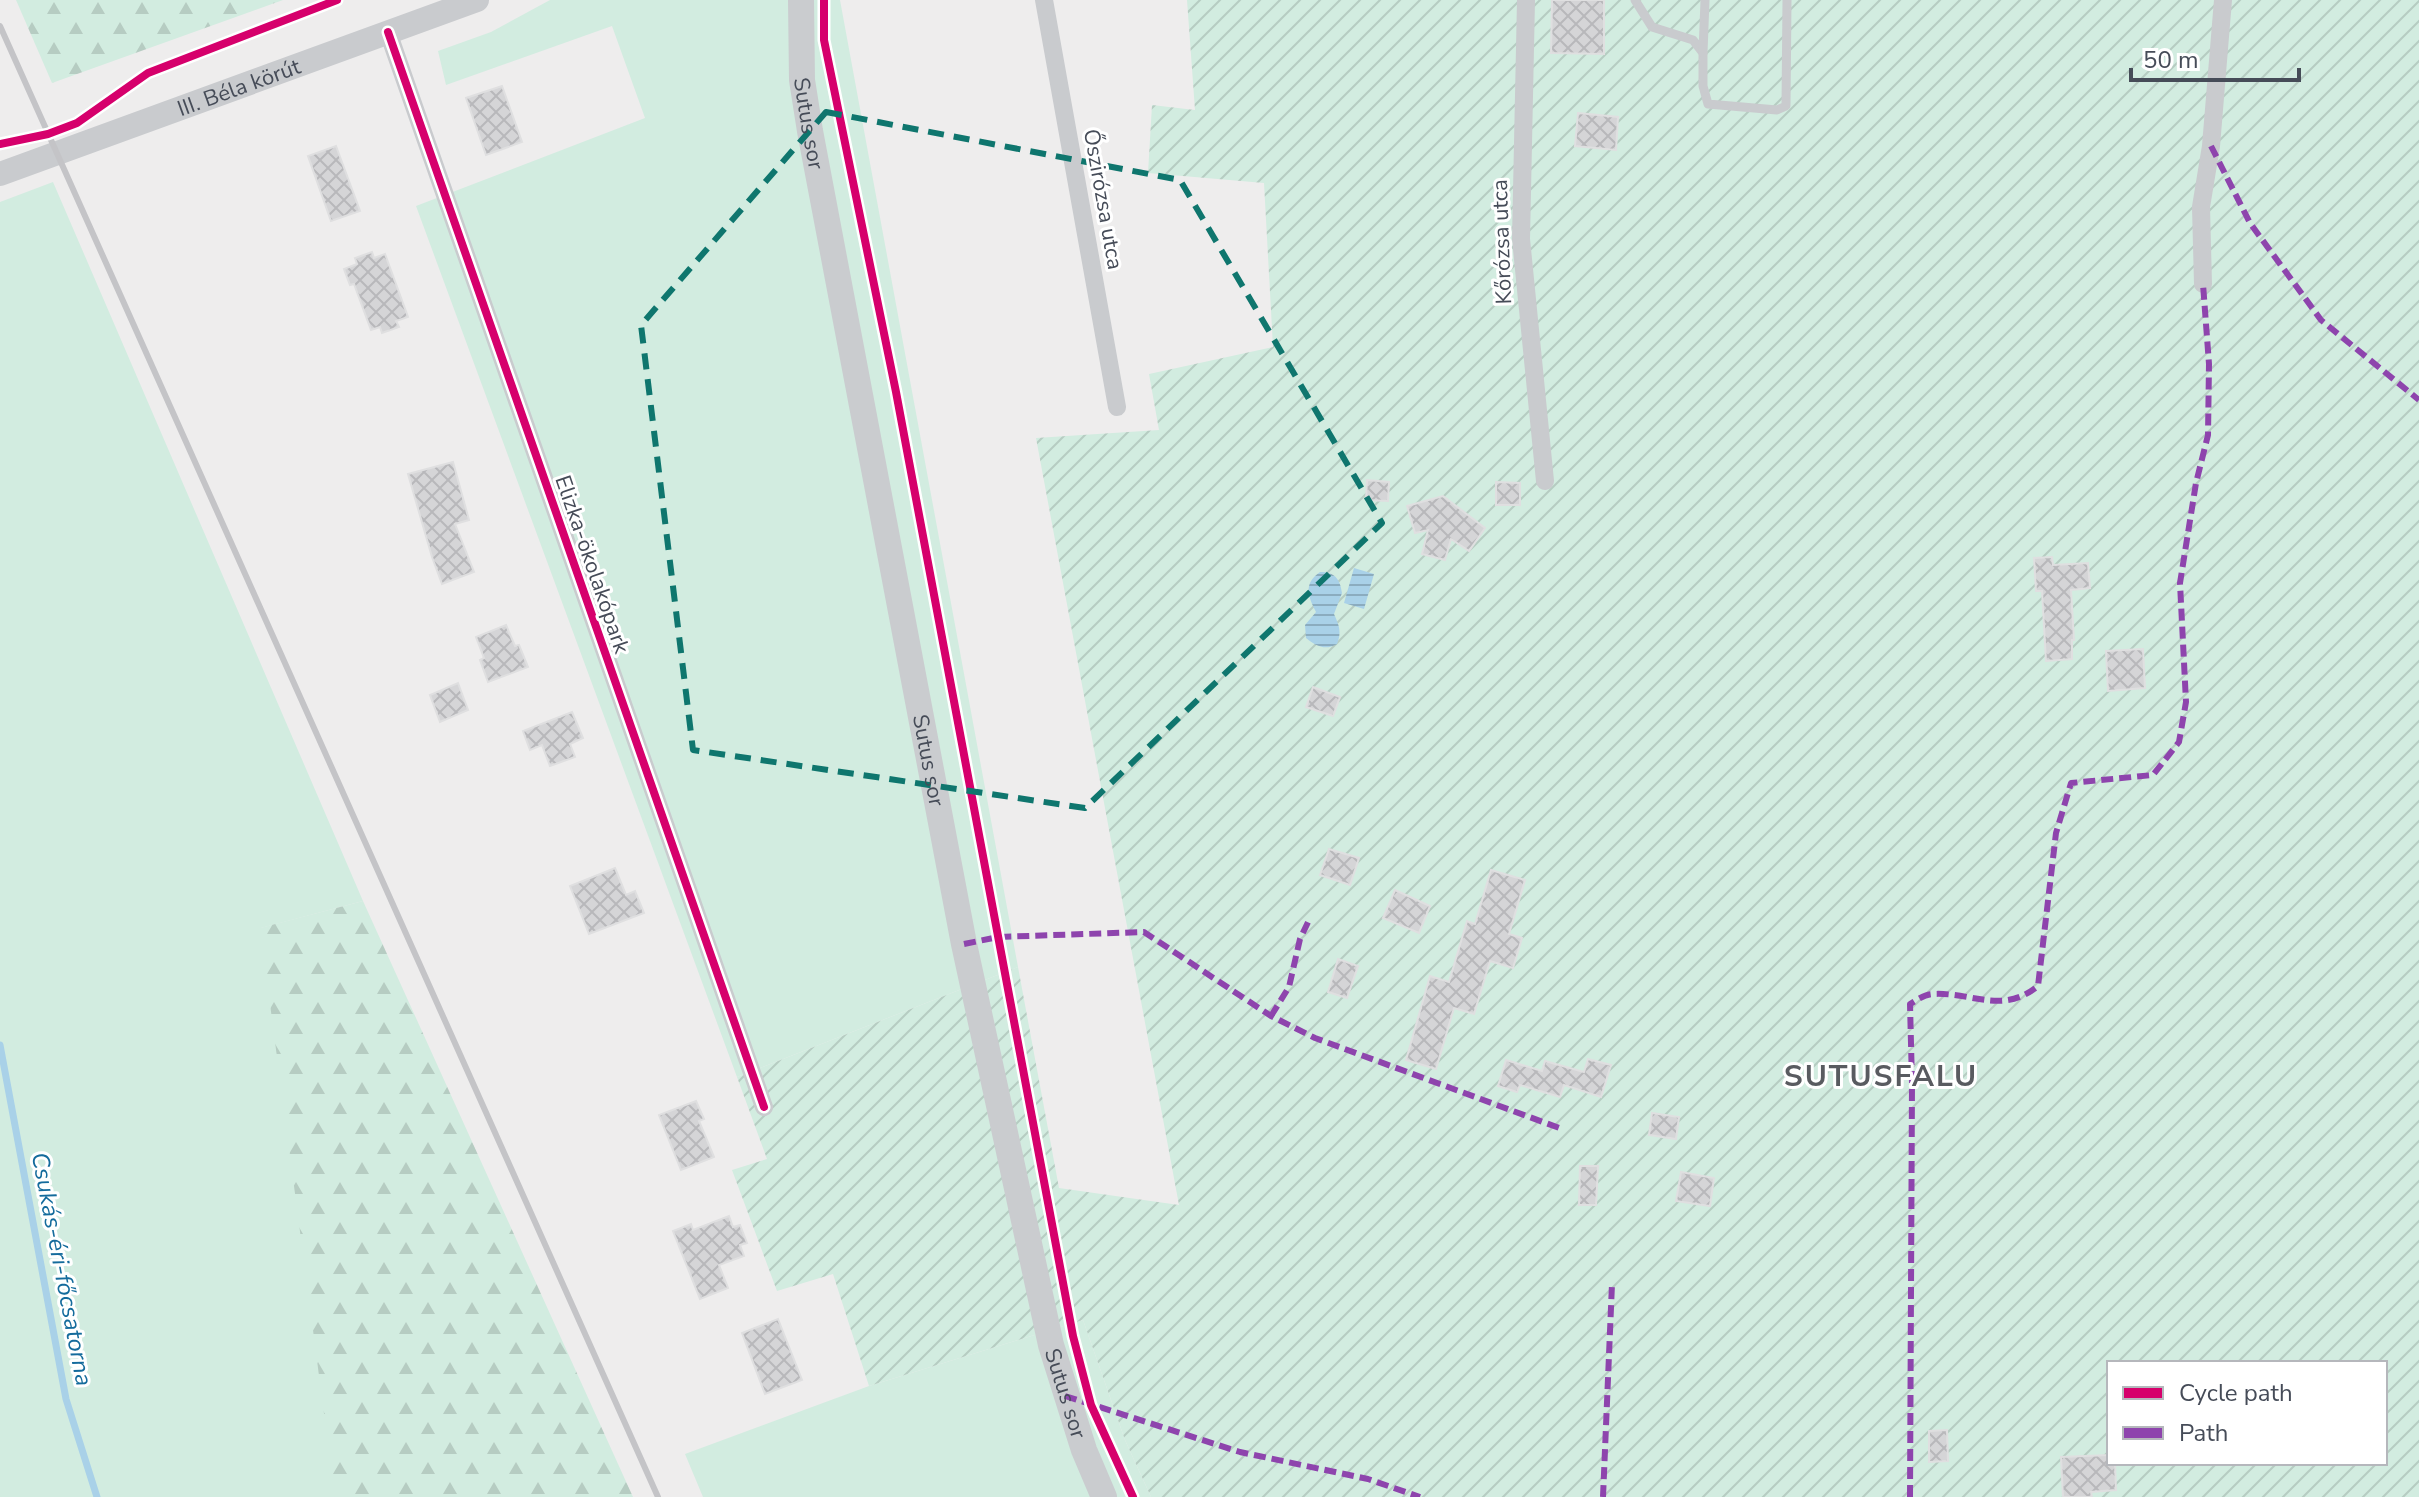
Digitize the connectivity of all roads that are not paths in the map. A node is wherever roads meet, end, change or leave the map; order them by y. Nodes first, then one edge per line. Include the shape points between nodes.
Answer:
1 (477, 0) edge
2 (1044, 0) edge
3 (1526, 0) edge
4 (1635, 0) edge
5 (1705, 0) edge
6 (1787, 0) edge
7 (2223, 0) edge
8 (802, 4) edge
9 (388, 32) junction
10 (1703, 53) junction
11 (0, 174) edge
12 (2203, 284) dead end
13 (1117, 407) dead end
14 (1545, 481) dead end
15 (764, 1107) dead end
16 (1104, 1497) edge

1 - 9 street, III. Béla körút
2 - 13 street, Őszirózsa utca
3 - 14 street, Kőrózsa utca via 1521,239
4 - 10 lane via 1652,27 1693,40
5 - 10 lane
6 - 10 lane via 1786,106 1777,110 1708,104
7 - 12 street via 2201,207
8 - 16 main road, Sutus sor via 802,80 810,131 964,944 1051,1345
9 - 11 street, III. Béla körút
9 - 15 street, Elizka-ökolakópark

